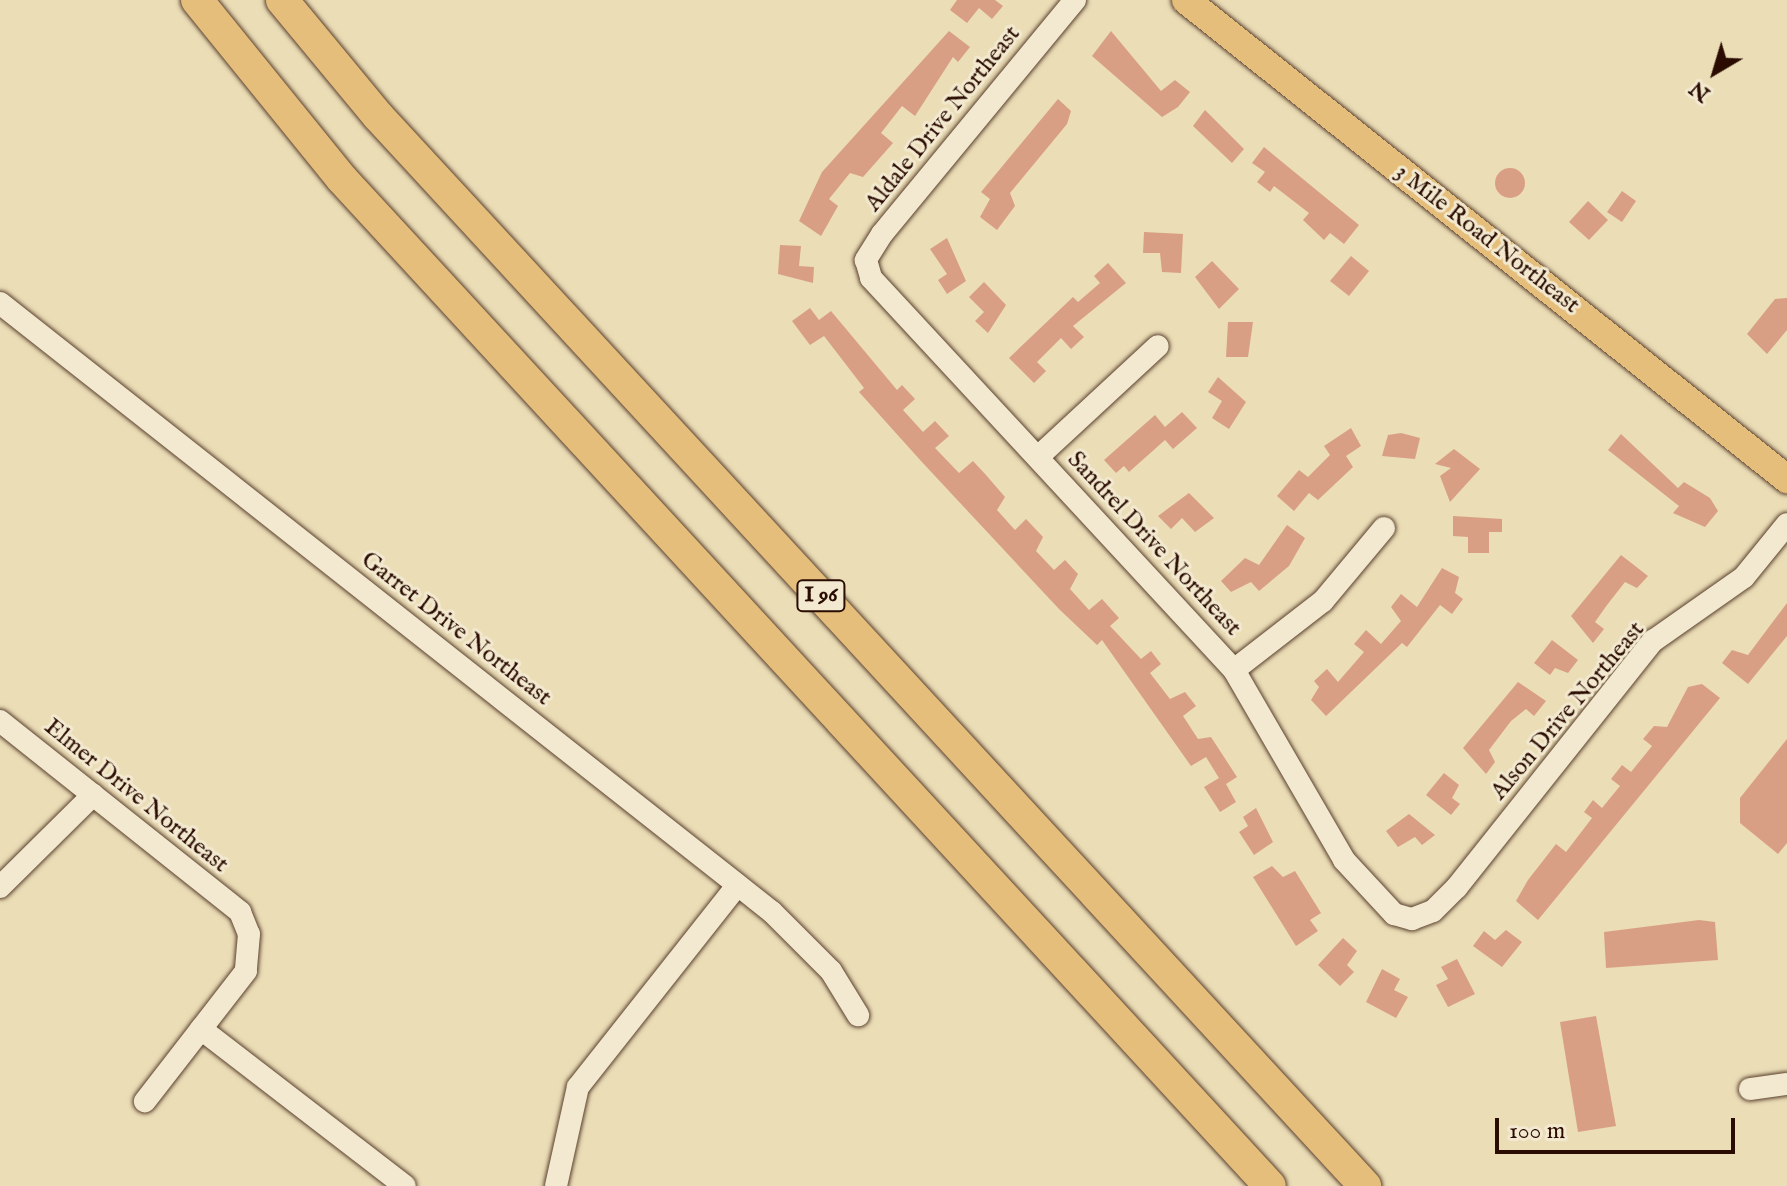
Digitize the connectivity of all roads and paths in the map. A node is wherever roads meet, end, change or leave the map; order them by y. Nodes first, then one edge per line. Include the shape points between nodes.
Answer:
1 (197, 0) edge
2 (282, 0) edge
3 (1075, 0) edge
4 (1186, 0) edge
5 (882, 234) joint
6 (0, 303) edge
7 (1158, 346) dead end
8 (1038, 457) junction
9 (1787, 479) edge
10 (1787, 524) edge
11 (1384, 528) dead end
12 (1234, 670) junction
13 (0, 721) edge
14 (93, 795) junction
15 (737, 886) junction
16 (0, 887) edge
17 (1390, 910) joint
18 (858, 1015) dead end
19 (201, 1029) junction
20 (1787, 1084) edge
21 (1750, 1089) dead end
22 (145, 1101) dead end
23 (405, 1186) edge
24 (556, 1186) edge
25 (1270, 1186) edge
26 (1365, 1186) edge

1 - 25 highway via 342,179
2 - 26 highway, I 96 via 378,116
3 - 5 street, Aldale Drive Northeast
4 - 9 main road, 3 Mile Road Northeast
5 - 8 street, Sandrel Drive Northeast via 866,260 871,278
6 - 15 street, Garret Drive Northeast
7 - 8 street
8 - 12 street, Sandrel Drive Northeast
10 - 17 street, Alson Drive Northeast via 1744,577 1653,641 1433,911 1412,919
11 - 12 street via 1323,601
12 - 17 street, Sandrel Drive Northeast via 1344,860
13 - 14 street, Elmer Drive Northeast
14 - 16 street
14 - 19 street, Elmer Drive Northeast via 240,912 251,957
15 - 18 street, Garret Drive Northeast via 815,952
15 - 24 street via 578,1087
19 - 22 street
19 - 23 street
20 - 21 street

